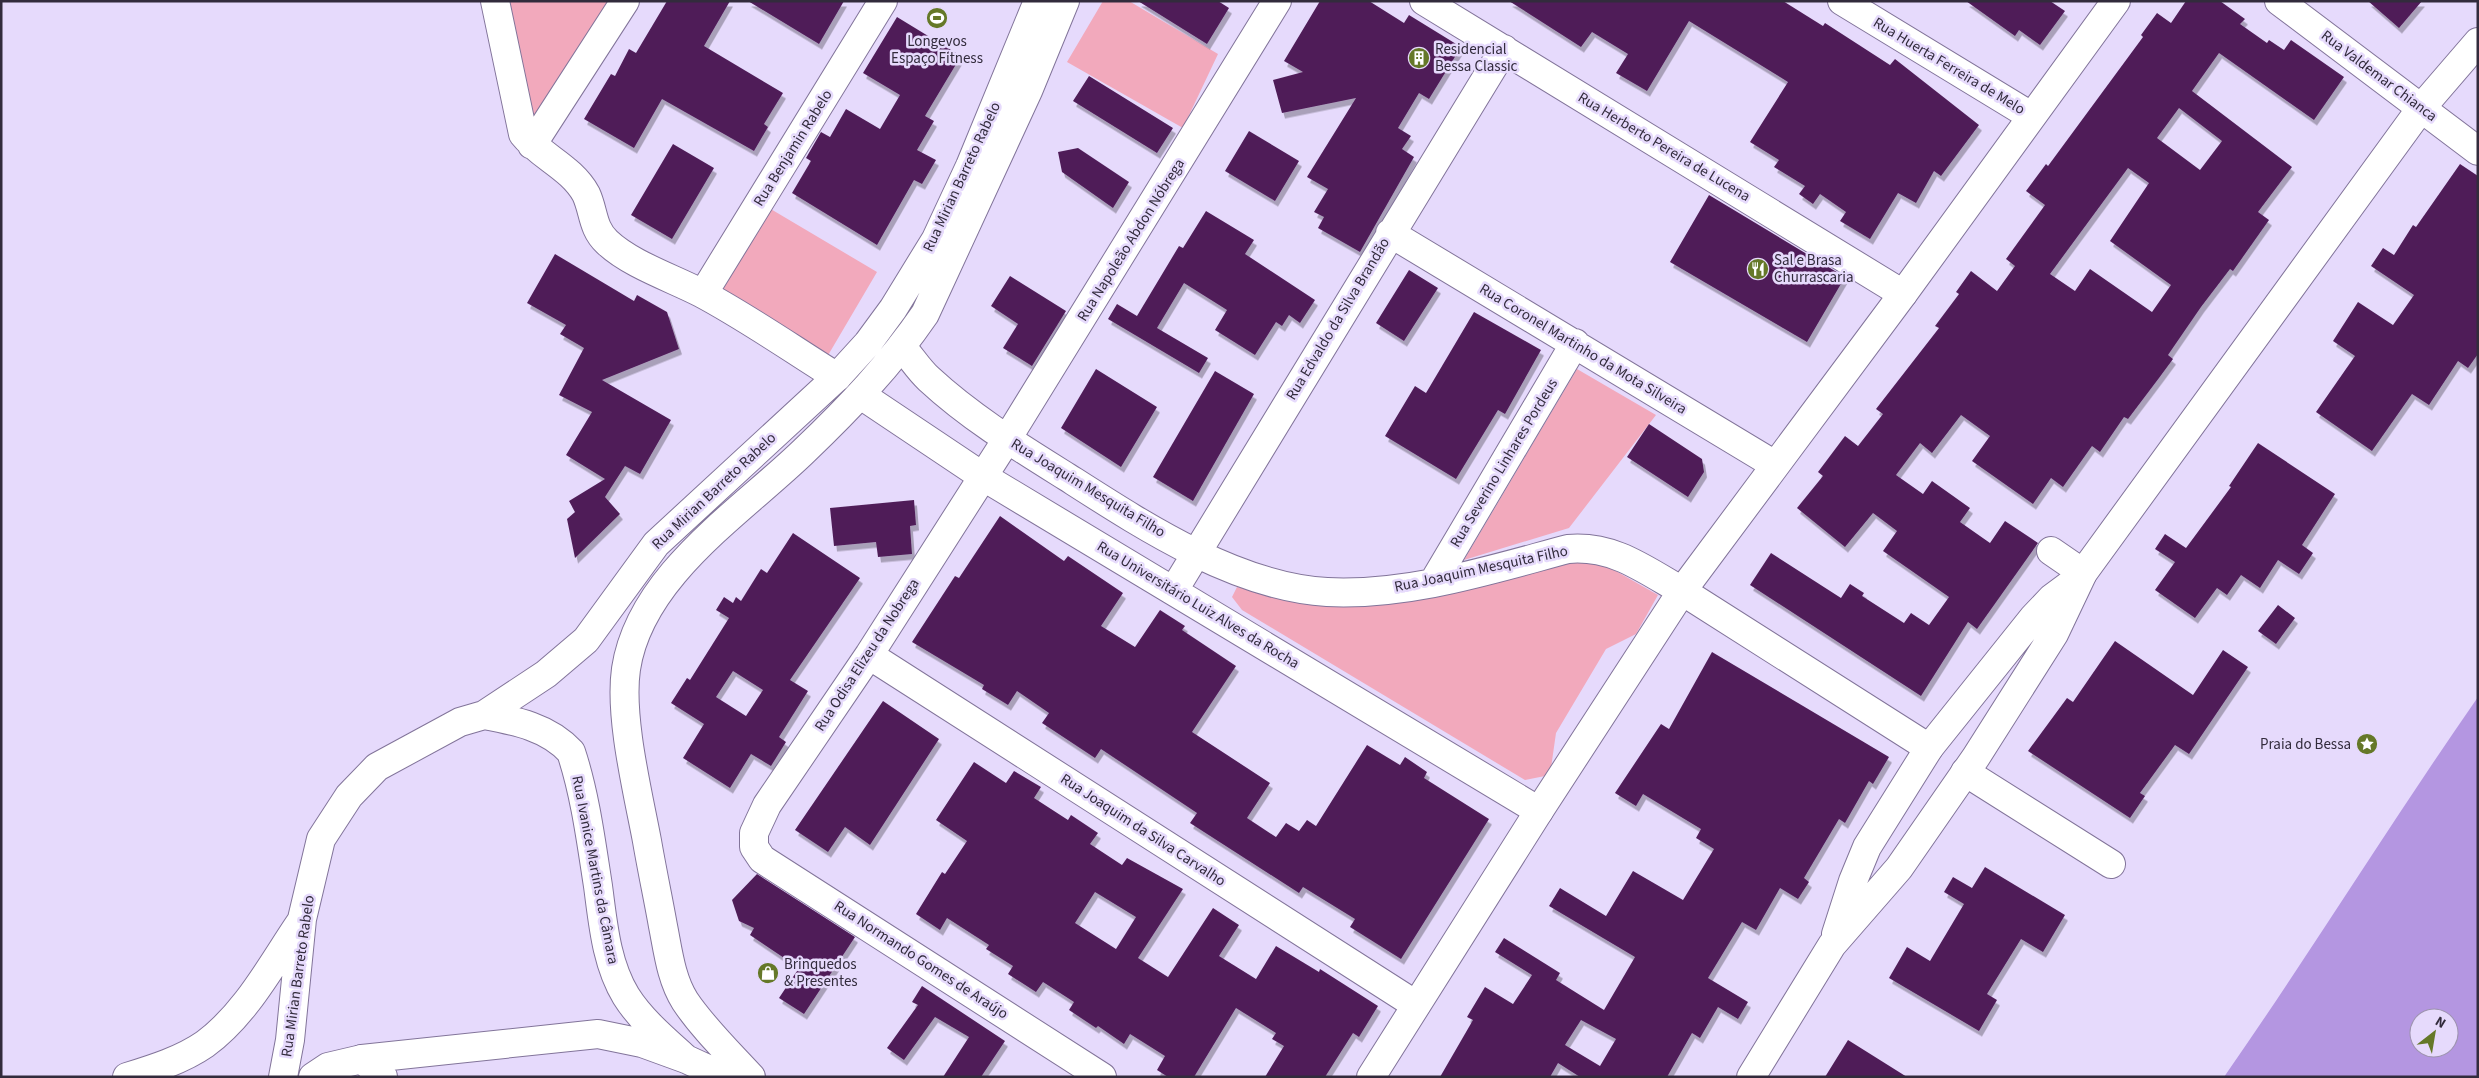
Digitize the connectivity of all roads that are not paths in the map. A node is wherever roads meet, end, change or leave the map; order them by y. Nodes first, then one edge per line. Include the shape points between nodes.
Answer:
1 (495, 1) edge
2 (625, 1) edge
3 (883, 1) edge
4 (1038, 1) edge
5 (1065, 1) edge
6 (1278, 1) edge
7 (1424, 1) edge
8 (1842, 1) edge
9 (2116, 1) edge
10 (2279, 1) edge
11 (2478, 42) edge
12 (1504, 49) junction
13 (2422, 107) junction
14 (2031, 116) junction
15 (532, 145) junction
16 (2478, 151) edge
17 (1390, 233) junction
18 (703, 294) junction
19 (1903, 294) junction
20 (1575, 343) junction
21 (902, 346) junction
22 (837, 377) junction
23 (862, 395) junction
24 (1007, 439) junction
25 (1776, 465) junction
26 (982, 476) junction
27 (2051, 551) dead end
28 (1196, 553) junction
29 (2081, 575) junction
30 (1433, 583) junction
31 (1174, 590) junction
32 (1682, 591) junction
33 (869, 654) junction
34 (484, 715) junction
35 (1929, 748) junction
36 (1965, 772) junction
37 (1538, 811) junction
38 (754, 833) joint
39 (2111, 864) dead end
40 (302, 919) junction
41 (1832, 945) junction
42 (1416, 1005) junction
43 (362, 1059) junction
44 (686, 1059) junction
45 (127, 1077) edge
46 (283, 1077) edge
47 (313, 1077) edge
48 (383, 1077) edge
49 (725, 1077) edge
50 (751, 1077) edge
51 (1102, 1077) edge
52 (1371, 1077) edge
53 (1751, 1077) edge

1 - 15 street via 518,119 523,134
2 - 15 street
3 - 18 street, Rua Benjamin Rabelo
4 - 22 street, Rua Mirian Barreto Rabelo via 936,239 888,316
5 - 21 street, Rua Mirian Barreto Rabelo via 944,276 925,314
6 - 24 street, Rua Napoleão Abdon Nóbrega
7 - 12 street, Rua Herberto Pereira de Lucena
8 - 14 street, Rua Huerta Ferreira de Melo
9 - 14 street
10 - 13 street, Rua Valdemar Chianca
11 - 13 street
12 - 17 street, Rua Edvaldo da Silva Brandão
12 - 19 street, Rua Herberto Pereira de Lucena
13 - 16 street, Rua Valdemar Chianca
13 - 29 street
14 - 19 street
15 - 18 street via 578,182 586,195 598,232 608,243
17 - 20 street, Rua Coronel Martinho da Mota Silveira
17 - 28 street, Rua Edvaldo da Silva Brandão
18 - 22 street
19 - 25 street
20 - 25 street, Rua Coronel Martinho da Mota Silveira
20 - 30 street, Rua Severino Linhares Pordeus
21 - 23 street, Rua Mirian Barreto Rabelo
21 - 24 street, Rua Joaquim Mesquita Filho via 927,377 959,405
22 - 34 street, Rua Mirian Barreto Rabelo via 656,544 586,640 546,674
23 - 26 street, Rua Universitário Luiz Alves da Rocha
23 - 50 street, Rua Mirian Barreto Rabelo via 680,564 648,607 636,632 626,669 624,704 627,726 672,971 685,1000
24 - 26 street, Rua Napoleão Abdon Nóbrega
24 - 28 street, Rua Joaquim Mesquita Filho
25 - 32 street
26 - 31 street, Rua Universitário Luiz Alves da Rocha
26 - 33 street, Rua Odisa Elizeu da Nobrega
27 - 29 street
28 - 30 street, Rua Joaquim Mesquita Filho via 1238,572 1300,589 1389,590
28 - 31 street, Rua Edvaldo da Silva Brandão
29 - 35 street via 2052,598 2027,625
29 - 36 street via 2054,634
30 - 32 street, Rua Joaquim Mesquita Filho via 1586,548 1602,550
31 - 37 street, Rua Universitário Luiz Alves da Rocha
32 - 35 street, Rua Joaquim Mesquita Filho
32 - 37 street
33 - 38 street, Rua Odisa Elizeu da Nobrega via 767,805
33 - 42 street, Rua Joaquim da Silva Carvalho
34 - 40 street, Rua Mirian Barreto Rabelo via 460,722 377,767 349,796 321,839
34 - 44 street, Rua Ivanice Martins da Câmara via 518,721 542,730 571,752 612,967 626,996 651,1027
35 - 41 street via 1868,847
36 - 39 street
36 - 41 street via 1899,868
37 - 42 street
38 - 51 street, Rua Normando Gomes de Araújo via 754,847 762,859
40 - 45 street via 240,1010 205,1044 161,1066
40 - 46 street, Rua Mirian Barreto Rabelo via 290,1040
41 - 53 street
42 - 52 street
43 - 44 street, Rua Ivanice Martins da Câmara via 598,1034 642,1043
43 - 47 street via 328,1067
43 - 48 street
44 - 49 street, Rua Ivanice Martins da Câmara

